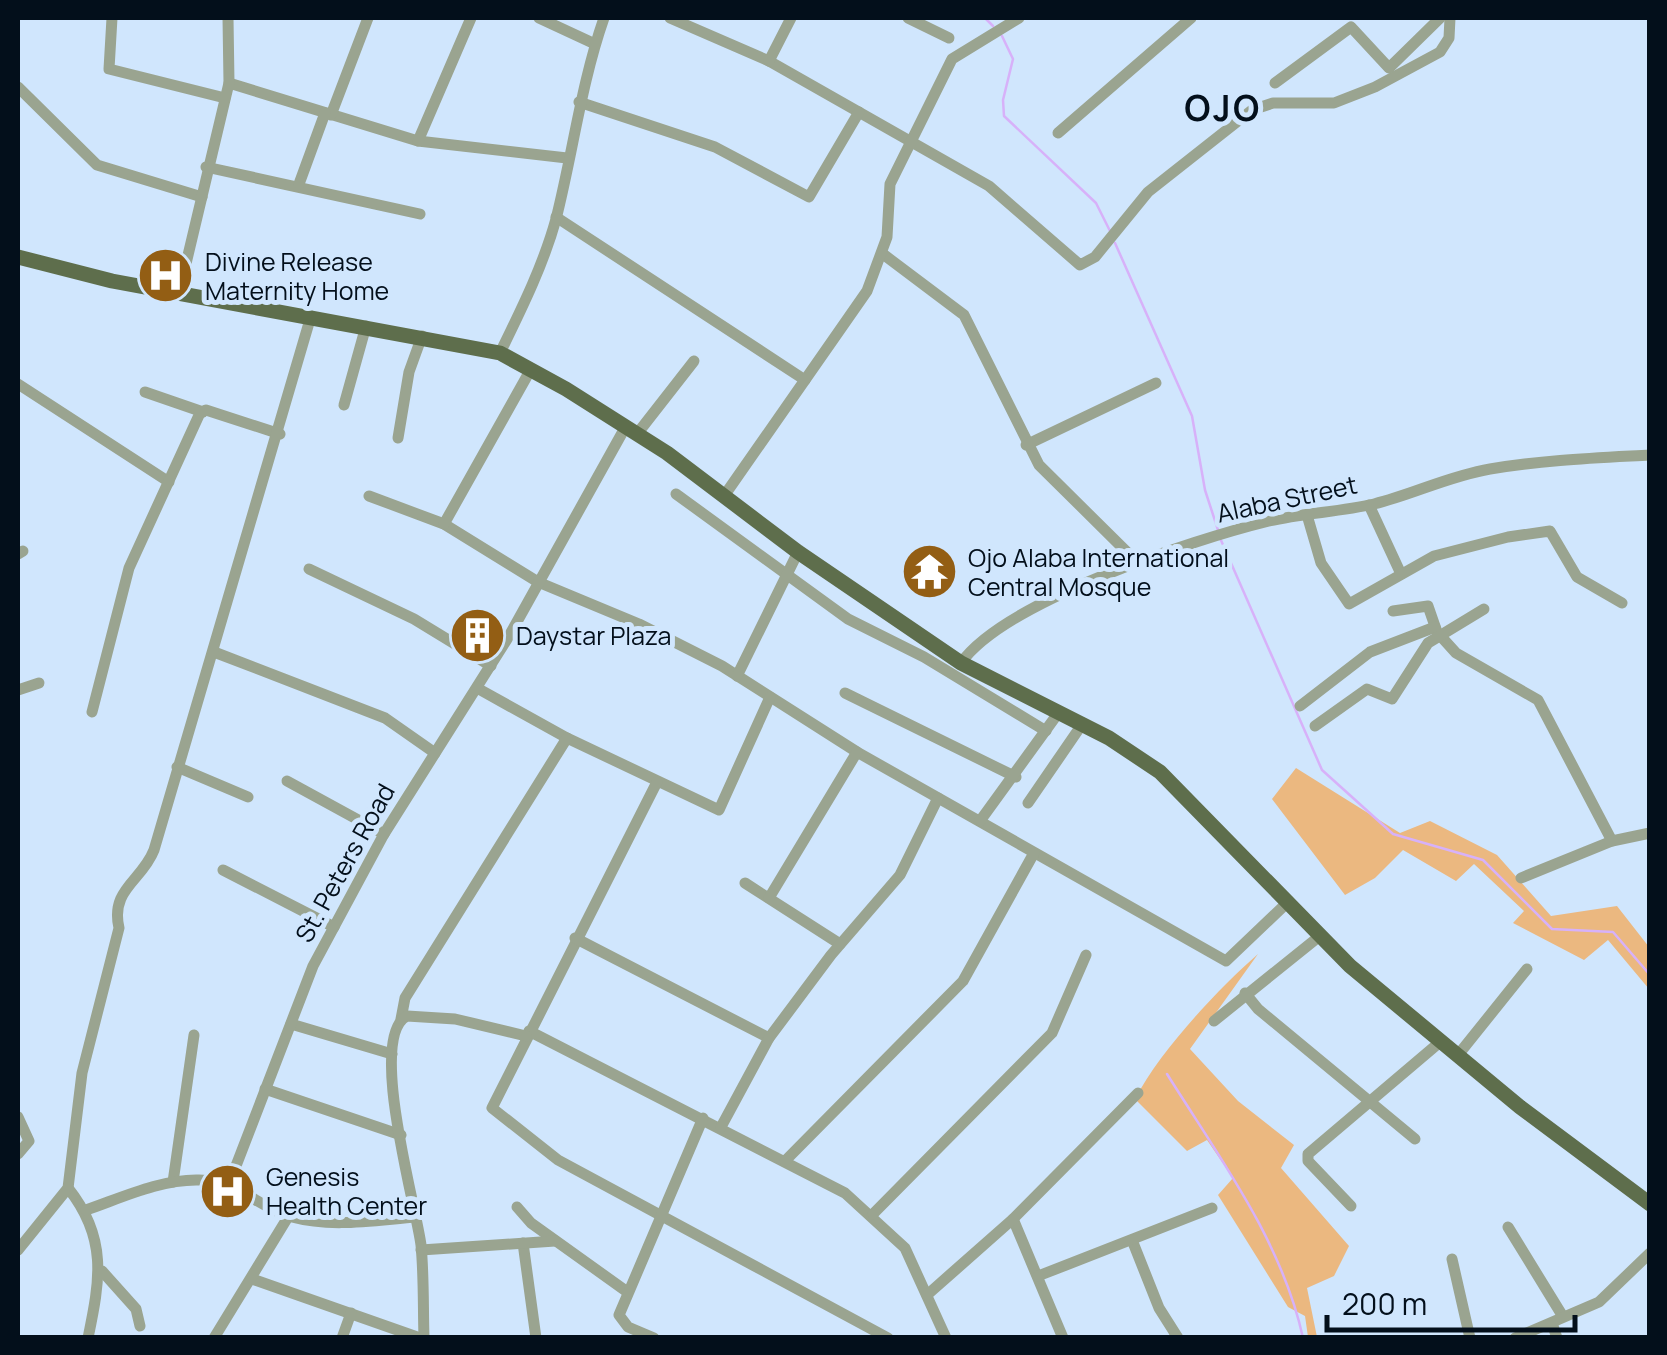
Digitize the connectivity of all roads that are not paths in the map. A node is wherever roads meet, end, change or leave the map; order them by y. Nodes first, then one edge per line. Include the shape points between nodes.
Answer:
1 (112, 18) edge
2 (228, 18) edge
3 (368, 18) edge
4 (471, 18) edge
5 (539, 18) edge
6 (604, 18) edge
7 (670, 18) edge
8 (790, 18) edge
9 (908, 18) edge
10 (1019, 18) edge
11 (1191, 18) edge
12 (1440, 18) edge
13 (1450, 18) edge
14 (949, 38) dead end
15 (595, 44) junction
16 (769, 61) junction
17 (228, 83) junction
18 (1275, 83) dead end
19 (18, 88) edge
20 (225, 98) junction
21 (580, 102) junction
22 (858, 112) junction
23 (328, 114) junction
24 (1058, 133) dead end
25 (418, 140) junction
26 (910, 142) junction
27 (567, 158) junction
28 (206, 167) junction
29 (299, 184) junction
30 (202, 197) junction
31 (420, 214) dead end
32 (556, 217) junction
33 (883, 254) junction
34 (18, 257) edge
35 (179, 293) junction
36 (311, 316) junction
37 (366, 326) junction
38 (422, 336) junction
39 (500, 353) junction
40 (694, 360) dead end
41 (531, 369) junction
42 (805, 380) junction
43 (18, 384) edge
44 (1156, 384) dead end
45 (146, 392) dead end
46 (344, 405) dead end
47 (203, 412) junction
48 (632, 430) junction
49 (280, 434) junction
50 (398, 438) dead end
51 (1026, 445) junction
52 (1650, 455) edge
53 (170, 482) junction
54 (676, 494) dead end
55 (369, 496) dead end
56 (724, 496) junction
57 (1369, 505) junction
58 (1306, 515) junction
59 (444, 524) junction
60 (798, 552) junction
61 (1139, 564) junction
62 (310, 569) dead end
63 (789, 572) junction
64 (1401, 574) junction
65 (538, 582) junction
66 (1622, 604) dead end
67 (1484, 609) dead end
68 (1392, 611) dead end
69 (1437, 631) junction
70 (214, 652) junction
71 (961, 662) junction
72 (491, 666) junction
73 (737, 676) junction
74 (38, 682) dead end
75 (476, 688) junction
76 (18, 690) edge
77 (845, 693) dead end
78 (770, 697) junction
79 (1300, 706) dead end
80 (92, 712) dead end
81 (1058, 712) junction
82 (1082, 723) junction
83 (1315, 726) dead end
84 (1046, 731) junction
85 (568, 738) junction
86 (434, 752) junction
87 (857, 752) junction
88 (178, 767) junction
89 (1016, 777) junction
90 (288, 781) dead end
91 (657, 782) junction
92 (248, 798) dead end
93 (938, 798) junction
94 (1028, 803) dead end
95 (980, 821) junction
96 (1650, 833) edge
97 (384, 834) junction
98 (1612, 841) junction
99 (1034, 853) junction
100 (223, 870) dead end
101 (1521, 878) dead end
102 (745, 883) dead end
103 (769, 898) junction
104 (1289, 901) junction
105 (334, 927) junction
106 (1315, 928) junction
107 (576, 938) junction
108 (840, 944) junction
109 (1086, 954) dead end
110 (1528, 969) dead end
111 (1245, 993) junction
112 (401, 1019) junction
113 (1214, 1021) dead end
114 (291, 1024) junction
115 (527, 1034) junction
116 (194, 1035) dead end
117 (769, 1038) junction
118 (1440, 1042) junction
119 (392, 1054) junction
120 (1458, 1056) junction
121 (265, 1088) junction
122 (1138, 1092) dead end
123 (1373, 1100) junction
124 (18, 1117) edge
125 (703, 1118) junction
126 (721, 1127) junction
127 (401, 1135) junction
128 (1415, 1139) dead end
129 (18, 1154) edge
130 (785, 1161) junction
131 (173, 1182) junction
132 (229, 1184) junction
133 (68, 1188) junction
134 (1650, 1204) edge
135 (1351, 1206) dead end
136 (517, 1207) dead end
137 (1212, 1208) dead end
138 (86, 1210) junction
139 (873, 1214) junction
140 (288, 1217) junction
141 (417, 1217) junction
142 (663, 1217) junction
143 (1013, 1218) junction
144 (1508, 1227) dead end
145 (1132, 1240) junction
146 (555, 1241) junction
147 (522, 1243) junction
148 (18, 1250) edge
149 (422, 1250) junction
150 (1650, 1253) edge
151 (1452, 1259) dead end
152 (102, 1271) junction
153 (1038, 1276) junction
154 (252, 1279) junction
155 (626, 1291) junction
156 (927, 1295) junction
157 (351, 1312) junction
158 (1557, 1319) junction
159 (140, 1326) dead end
160 (88, 1338) edge
161 (214, 1338) edge
162 (342, 1338) edge
163 (422, 1338) edge
164 (536, 1338) edge
165 (654, 1338) edge
166 (888, 1338) edge
167 (946, 1338) edge
168 (1063, 1338) edge
169 (1178, 1338) edge
170 (1470, 1338) edge
171 (1515, 1338) edge
172 (1556, 1338) edge

1 - 20 street via 110,69
2 - 17 street
3 - 23 street
4 - 25 street
5 - 15 street
6 - 15 street
7 - 16 street
8 - 16 street
9 - 14 street
10 - 26 street via 952,59
11 - 24 street
12 - 18 street via 1390,68 1350,26
13 - 26 street via 1450,38 1440,52 1376,87 1334,103 1273,103 1252,110 1148,192 1088,264 1071,259 989,186
15 - 21 street
16 - 22 street
17 - 20 street
17 - 23 street
19 - 30 street via 98,165
20 - 28 street
21 - 22 street via 715,147 809,198
21 - 27 street
22 - 26 street
23 - 25 street
23 - 29 street
25 - 27 street
26 - 33 street via 890,184
27 - 32 street
28 - 29 street
28 - 30 street
29 - 31 street
30 - 35 street
32 - 39 street
32 - 42 street
33 - 42 street via 867,290
33 - 51 street via 964,315
34 - 35 main road
35 - 36 main road
36 - 37 main road
36 - 49 street
37 - 38 main road
37 - 46 street
38 - 39 main road
38 - 50 street
39 - 41 main road
40 - 48 street, St. Peters Road
41 - 48 main road
41 - 59 street
42 - 56 street
43 - 53 street
44 - 51 street
45 - 47 street
47 - 49 street
47 - 53 street
48 - 56 main road
48 - 65 street, St. Peters Road
49 - 70 street
51 - 61 street
52 - 57 street, Alaba Street via 1489,469
53 - 80 street via 130,568
54 - 63 street
55 - 59 street
56 - 60 main road
57 - 58 street, Alaba Street
57 - 64 street
58 - 61 street, Alaba Street via 1219,535
58 - 64 street via 1321,563 1344,602
59 - 65 street
60 - 63 street
60 - 71 main road
61 - 71 street, Alaba Street via 988,633
62 - 72 street via 414,619
63 - 73 street
63 - 84 street via 848,618
64 - 66 street via 1434,556 1550,532 1576,577
65 - 72 street, St. Peters Road
65 - 73 street via 639,624
67 - 69 street
68 - 69 street via 1425,604
69 - 79 street via 1370,652
69 - 83 street via 1392,698 1367,689
69 - 98 street via 1456,653 1538,700
70 - 86 street via 385,718
70 - 88 street
71 - 81 main road
72 - 75 street, St. Peters Road
73 - 78 street
74 - 76 street
75 - 85 street
75 - 86 street, St. Peters Road
77 - 89 street
78 - 87 street
78 - 91 street via 719,810
81 - 82 main road
81 - 84 street
82 - 94 street
82 - 104 main road via 1160,772
84 - 89 street
85 - 91 street
85 - 112 street via 405,998
86 - 97 street, St. Peters Road
87 - 93 street
87 - 103 street
88 - 92 street
88 - 133 street via 149,863 129,880 117,906 119,928 82,1074
89 - 95 street
90 - 97 street
91 - 107 street
93 - 95 street
93 - 108 street via 900,875
95 - 99 street
96 - 98 street
97 - 105 street, St. Peters Road
98 - 101 street
99 - 104 street via 1226,961
99 - 130 street via 963,980
100 - 105 street
102 - 103 street
103 - 108 street
104 - 106 main road
105 - 114 street, St. Peters Road
106 - 111 street
106 - 118 main road
107 - 115 street
107 - 117 street
108 - 117 street
109 - 139 street via 1052,1033
110 - 120 street
111 - 113 street
111 - 123 street
112 - 115 street via 454,1019
112 - 119 street
114 - 119 street
114 - 121 street, St. Peters Road
115 - 125 street
115 - 142 street via 492,1108 558,1160
116 - 131 street
117 - 126 street
118 - 120 main road
118 - 123 street
119 - 127 street
120 - 134 main road
121 - 127 street
121 - 132 street, St. Peters Road
122 - 143 street
123 - 128 street
123 - 135 street via 1307,1158
124 - 129 street via 29,1141
125 - 126 street
125 - 142 street
126 - 130 street
127 - 141 street
130 - 139 street
131 - 132 street
131 - 138 street
132 - 140 street
133 - 138 street
133 - 148 street
136 - 146 street
137 - 145 street
138 - 152 street
139 - 156 street via 905,1248
140 - 141 street
140 - 154 street
141 - 149 street
142 - 155 street
142 - 166 street
143 - 153 street
143 - 156 street
144 - 158 street
145 - 153 street
145 - 169 street
146 - 147 street
146 - 155 street
147 - 149 street
147 - 164 street
149 - 163 street
150 - 158 street via 1600,1302
151 - 170 street
152 - 159 street via 136,1308
152 - 160 street
153 - 168 street
154 - 157 street
154 - 161 street
155 - 165 street via 620,1321
156 - 167 street
157 - 162 street
157 - 163 street
158 - 171 street
158 - 172 street

